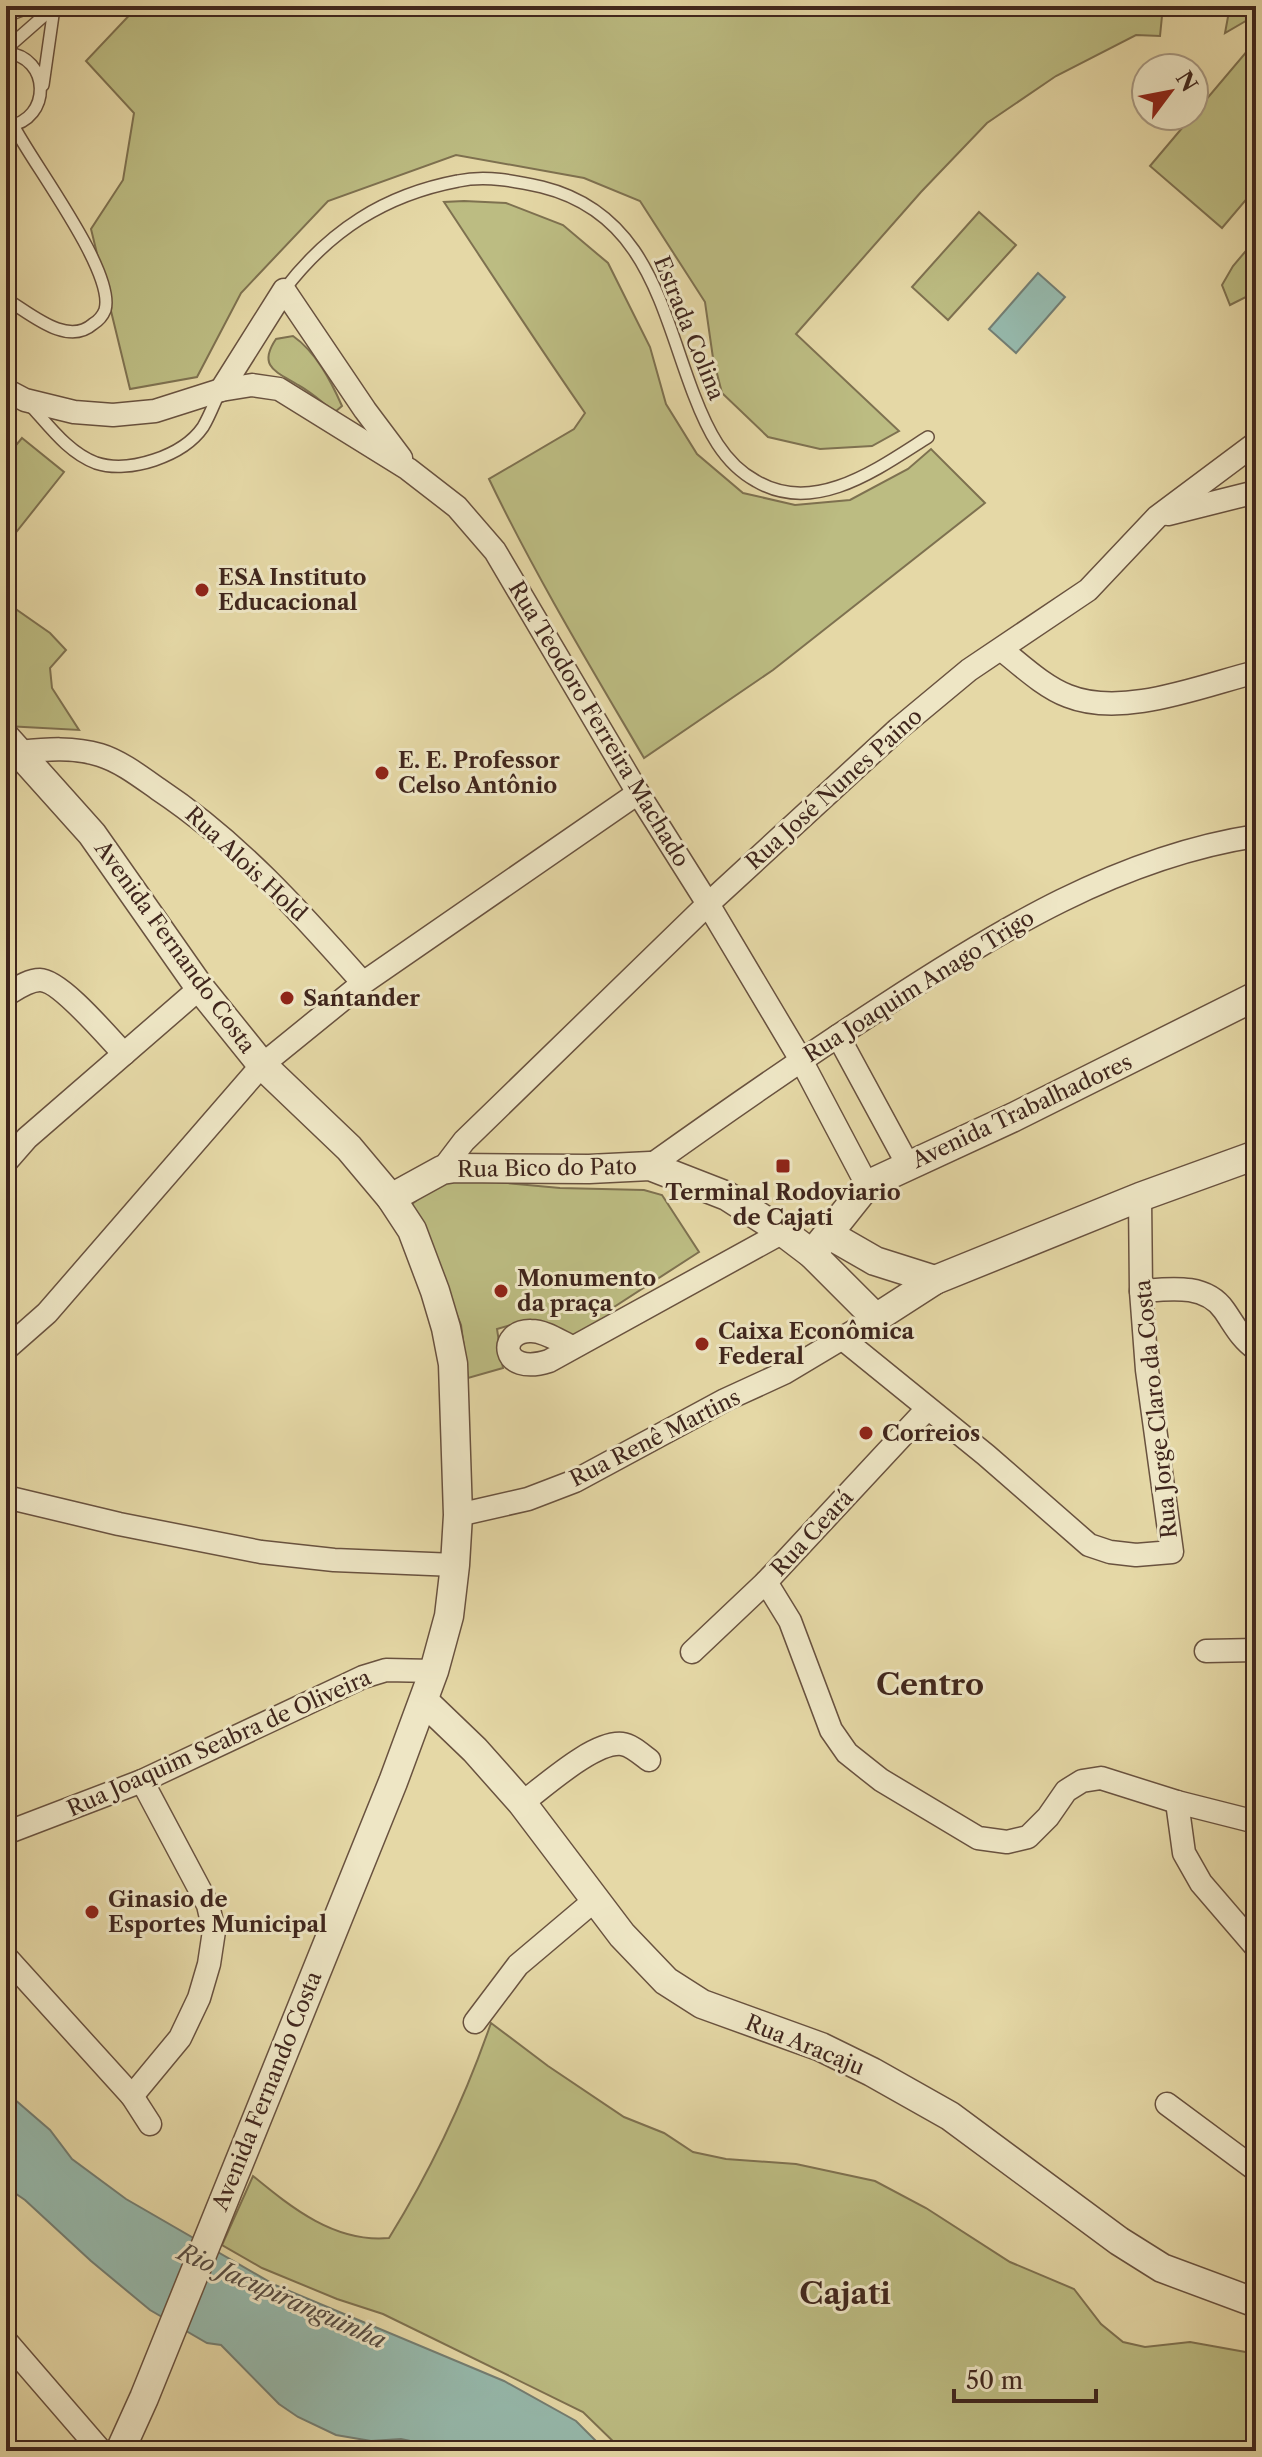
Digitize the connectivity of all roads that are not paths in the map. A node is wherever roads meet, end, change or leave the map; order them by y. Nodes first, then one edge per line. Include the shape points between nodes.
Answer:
1 (33, 6) edge
2 (55, 7) edge
3 (6, 16) edge
4 (6, 51) edge
5 (42, 90) junction
6 (10, 126) edge
7 (284, 290) junction
8 (6, 299) edge
9 (221, 390) junction
10 (16, 395) edge
11 (928, 437) dead end
12 (1256, 443) edge
13 (408, 469) junction
14 (1256, 492) edge
15 (1157, 517) junction
16 (1002, 650) junction
17 (1256, 672) edge
18 (13, 745) edge
19 (638, 793) junction
20 (1256, 836) edge
21 (708, 904) junction
22 (363, 983) junction
23 (200, 988) junction
24 (6, 995) edge
25 (1256, 996) edge
26 (838, 1036) junction
27 (124, 1054) junction
28 (801, 1060) junction
29 (262, 1065) junction
30 (1256, 1155) edge
31 (6, 1162) edge
32 (908, 1165) junction
33 (650, 1166) junction
34 (442, 1170) junction
35 (867, 1185) junction
36 (1140, 1197) junction
37 (391, 1198) junction
38 (783, 1232) junction
39 (820, 1244) junction
40 (935, 1280) junction
41 (1141, 1291) junction
42 (876, 1318) junction
43 (843, 1339) junction
44 (572, 1347) dead end
45 (6, 1349) edge
46 (1256, 1349) edge
47 (927, 1409) junction
48 (6, 1497) edge
49 (458, 1515) junction
50 (455, 1565) junction
51 (766, 1582) junction
52 (1256, 1650) edge
53 (1206, 1651) dead end
54 (692, 1652) dead end
55 (434, 1671) junction
56 (425, 1702) junction
57 (649, 1760) dead end
58 (142, 1781) junction
59 (1177, 1802) junction
60 (522, 1803) junction
61 (1256, 1822) edge
62 (6, 1833) edge
63 (595, 1900) junction
64 (1256, 1947) edge
65 (6, 1957) edge
66 (475, 2022) dead end
67 (132, 2096) junction
68 (1167, 2104) dead end
69 (150, 2124) dead end
70 (1256, 2170) edge
71 (1256, 2303) edge
72 (6, 2341) edge
73 (101, 2451) edge
74 (120, 2451) edge

1 - 3 lane
2 - 4 lane
2 - 5 lane
4 - 5 lane via 34,67
5 - 6 lane via 34,113
6 - 8 lane via 62,201 106,298 105,312 85,330 70,333
7 - 9 street
7 - 11 lane, Estrada Colina via 339,232 397,199 470,178 513,180 557,191 596,211 627,238 650,274 704,423 728,459 758,483 810,493 834,489
7 - 13 street
9 - 10 street, Rua Teodoro Ferreira Machado via 155,411 113,415 74,412
9 - 10 lane via 201,429 182,446 136,464 113,466 76,452
9 - 13 street, Rua Teodoro Ferreira Machado via 252,385 279,389
12 - 15 street, Rua José Nunes Paino
13 - 19 street, Rua Teodoro Ferreira Machado via 457,507 495,551
14 - 15 street
15 - 16 street, Rua José Nunes Paino via 1088,590
16 - 17 street via 1067,696 1101,703 1140,701
16 - 21 street, Rua José Nunes Paino via 933,699
18 - 22 street, Rua Alois Hold via 101,755 189,809 287,897
18 - 23 street, Avenida Fernando Costa via 92,834
19 - 21 street, Rua Teodoro Ferreira Machado
19 - 22 street
20 - 26 street, Rua Joaquim Anago Trigo via 1184,852 1036,911
21 - 28 street, Rua Teodoro Ferreira Machado
21 - 34 street, Rua José Nunes Paino via 464,1141
22 - 29 street
23 - 27 street
23 - 29 street, Avenida Fernando Costa
24 - 27 street via 40,980 55,984
25 - 32 street, Avenida Trabalhadores
26 - 28 street, Rua Joaquim Anago Trigo
26 - 32 street
27 - 31 street
28 - 33 street, Rua Joaquim Anago Trigo
28 - 35 street, Rua Teodoro Ferreira Machado
29 - 37 street, Avenida Fernando Costa via 349,1148
29 - 45 street via 47,1313
30 - 36 street
32 - 35 street, Avenida Trabalhadores
33 - 34 street, Rua Bico do Pato
33 - 38 street, Rua Bico do Pato via 727,1196
34 - 37 street, Rua Bico do Pato
35 - 39 street, Avenida Trabalhadores
36 - 40 street
36 - 41 street, Rua Jorge Claro da Costa
37 - 49 street, Avenida Fernando Costa via 412,1230 446,1328 453,1364
38 - 39 street, Rua Bico do Pato
38 - 44 street
39 - 40 street, Rua Bico do Pato
39 - 42 street, Rua Bico do Pato
40 - 42 street
41 - 46 street via 1204,1293 1221,1305
41 - 47 street, Rua Jorge Claro da Costa via 1172,1552 1136,1555 1089,1545
42 - 43 street, Rua Renê Martins
43 - 47 street, Rua Jorge Claro da Costa
43 - 49 street, Rua Renê Martins via 575,1481 528,1499
47 - 51 street, Rua Ceará
48 - 50 street via 261,1552
49 - 50 street, Avenida Fernando Costa
50 - 55 street, Avenida Fernando Costa via 449,1616
51 - 54 street, Rua Ceará
51 - 59 street via 790,1621 831,1730 847,1753 881,1780 978,1838 1007,1842 1028,1837 1066,1791 1082,1781 1101,1778
52 - 53 street
55 - 56 street, Avenida Fernando Costa
55 - 58 street, Rua Joaquim Seabra de Oliveira via 386,1670 363,1677
56 - 60 street, Rua Aracaju
56 - 74 street, Avenida Fernando Costa
57 - 60 street via 626,1744 613,1744 577,1762
58 - 62 street, Rua Joaquim Seabra de Oliveira
58 - 67 street via 208,1905 214,1931 199,1998 180,2038
59 - 61 street
59 - 64 street via 1184,1853 1201,1883
60 - 63 street, Rua Aracaju
63 - 66 street via 518,1965
63 - 71 street, Rua Aracaju via 636,1952 681,1992 872,2072 950,2116 1162,2268
65 - 67 street
67 - 69 street
68 - 70 street
72 - 73 street

